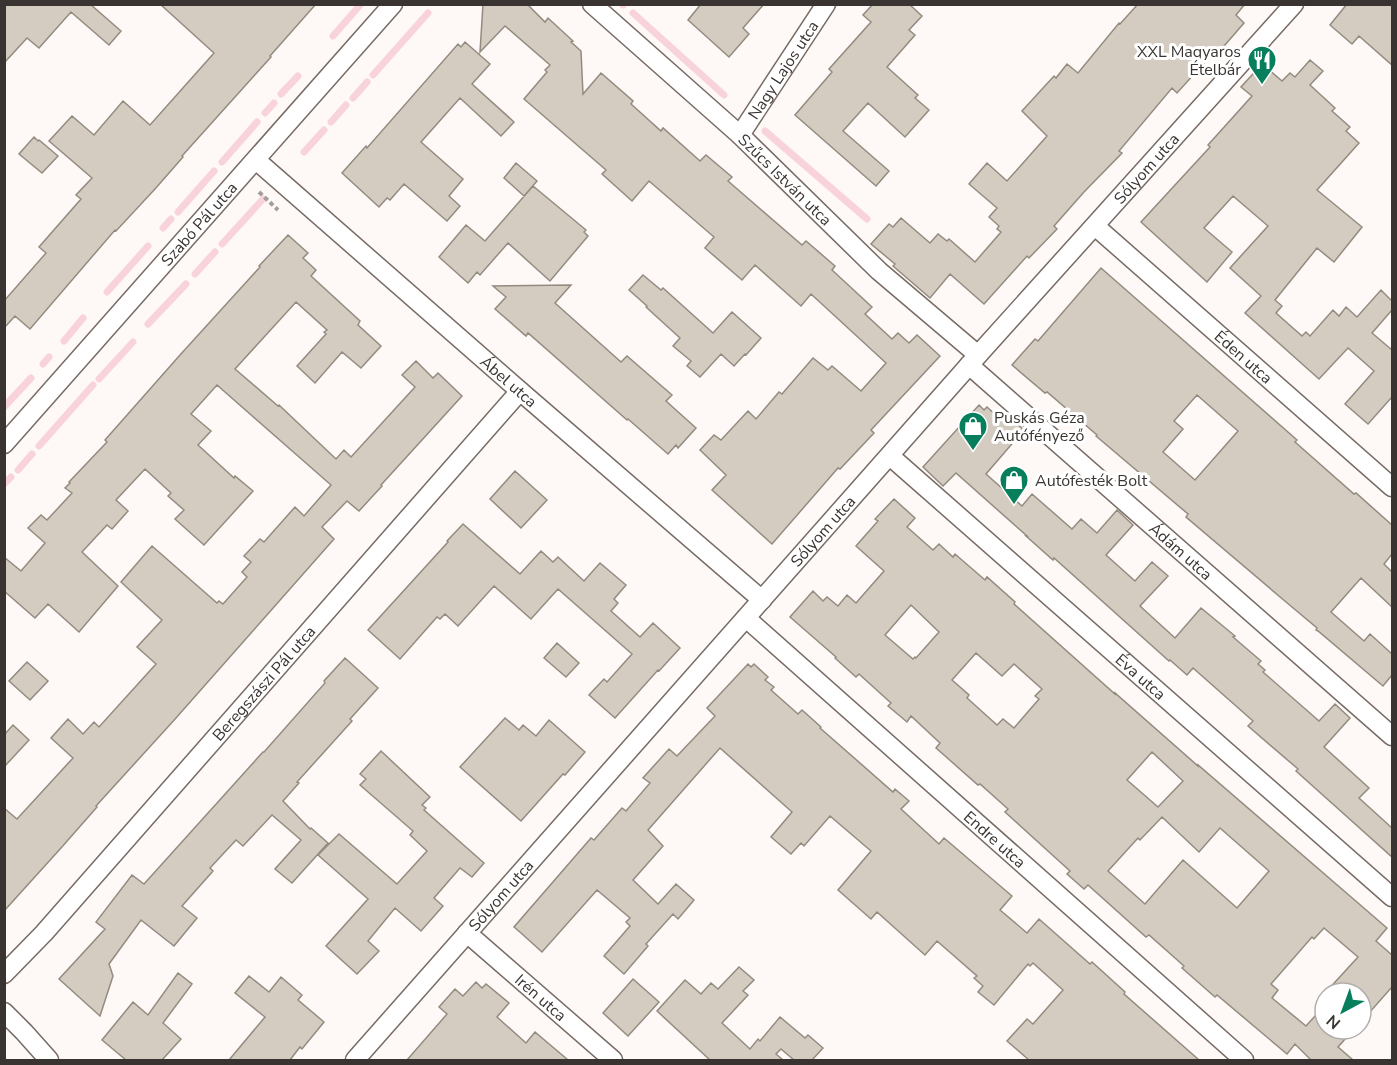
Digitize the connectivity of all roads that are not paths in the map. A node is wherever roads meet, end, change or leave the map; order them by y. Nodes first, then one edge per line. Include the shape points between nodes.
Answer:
1 (393, 4) edge
2 (592, 4) edge
3 (826, 4) edge
4 (1294, 4) edge
5 (740, 135) junction
6 (256, 160) junction
7 (1095, 225) junction
8 (974, 360) junction
9 (520, 391) junction
10 (4, 444) edge
11 (890, 456) junction
12 (1392, 487) edge
13 (762, 600) junction
14 (746, 618) junction
15 (1392, 736) edge
16 (1392, 897) edge
17 (467, 933) junction
18 (4, 974) edge
19 (4, 1012) edge
20 (49, 1060) edge
21 (355, 1060) edge
22 (613, 1060) edge
23 (1244, 1060) edge

1 - 6 street, Szabó Pál utca
2 - 5 street, Szűcs István utca
3 - 5 street, Nagy Lajos utca
4 - 7 street, Sólyom utca
5 - 8 street, Szűcs István utca
6 - 9 street, Ábel utca
6 - 10 street, Szabó Pál utca
7 - 8 street, Sólyom utca
7 - 12 street, Éden utca
8 - 11 street, Sólyom utca
8 - 15 street, Ádám utca
9 - 13 street, Ábel utca
9 - 18 street, Beregszászi Pál utca
11 - 13 street, Sólyom utca
11 - 16 street, Éva utca
13 - 14 street, Sólyom utca
14 - 17 street, Sólyom utca
14 - 23 street, Endre utca
17 - 21 street, Sólyom utca
17 - 22 street, Irén utca
19 - 20 street

